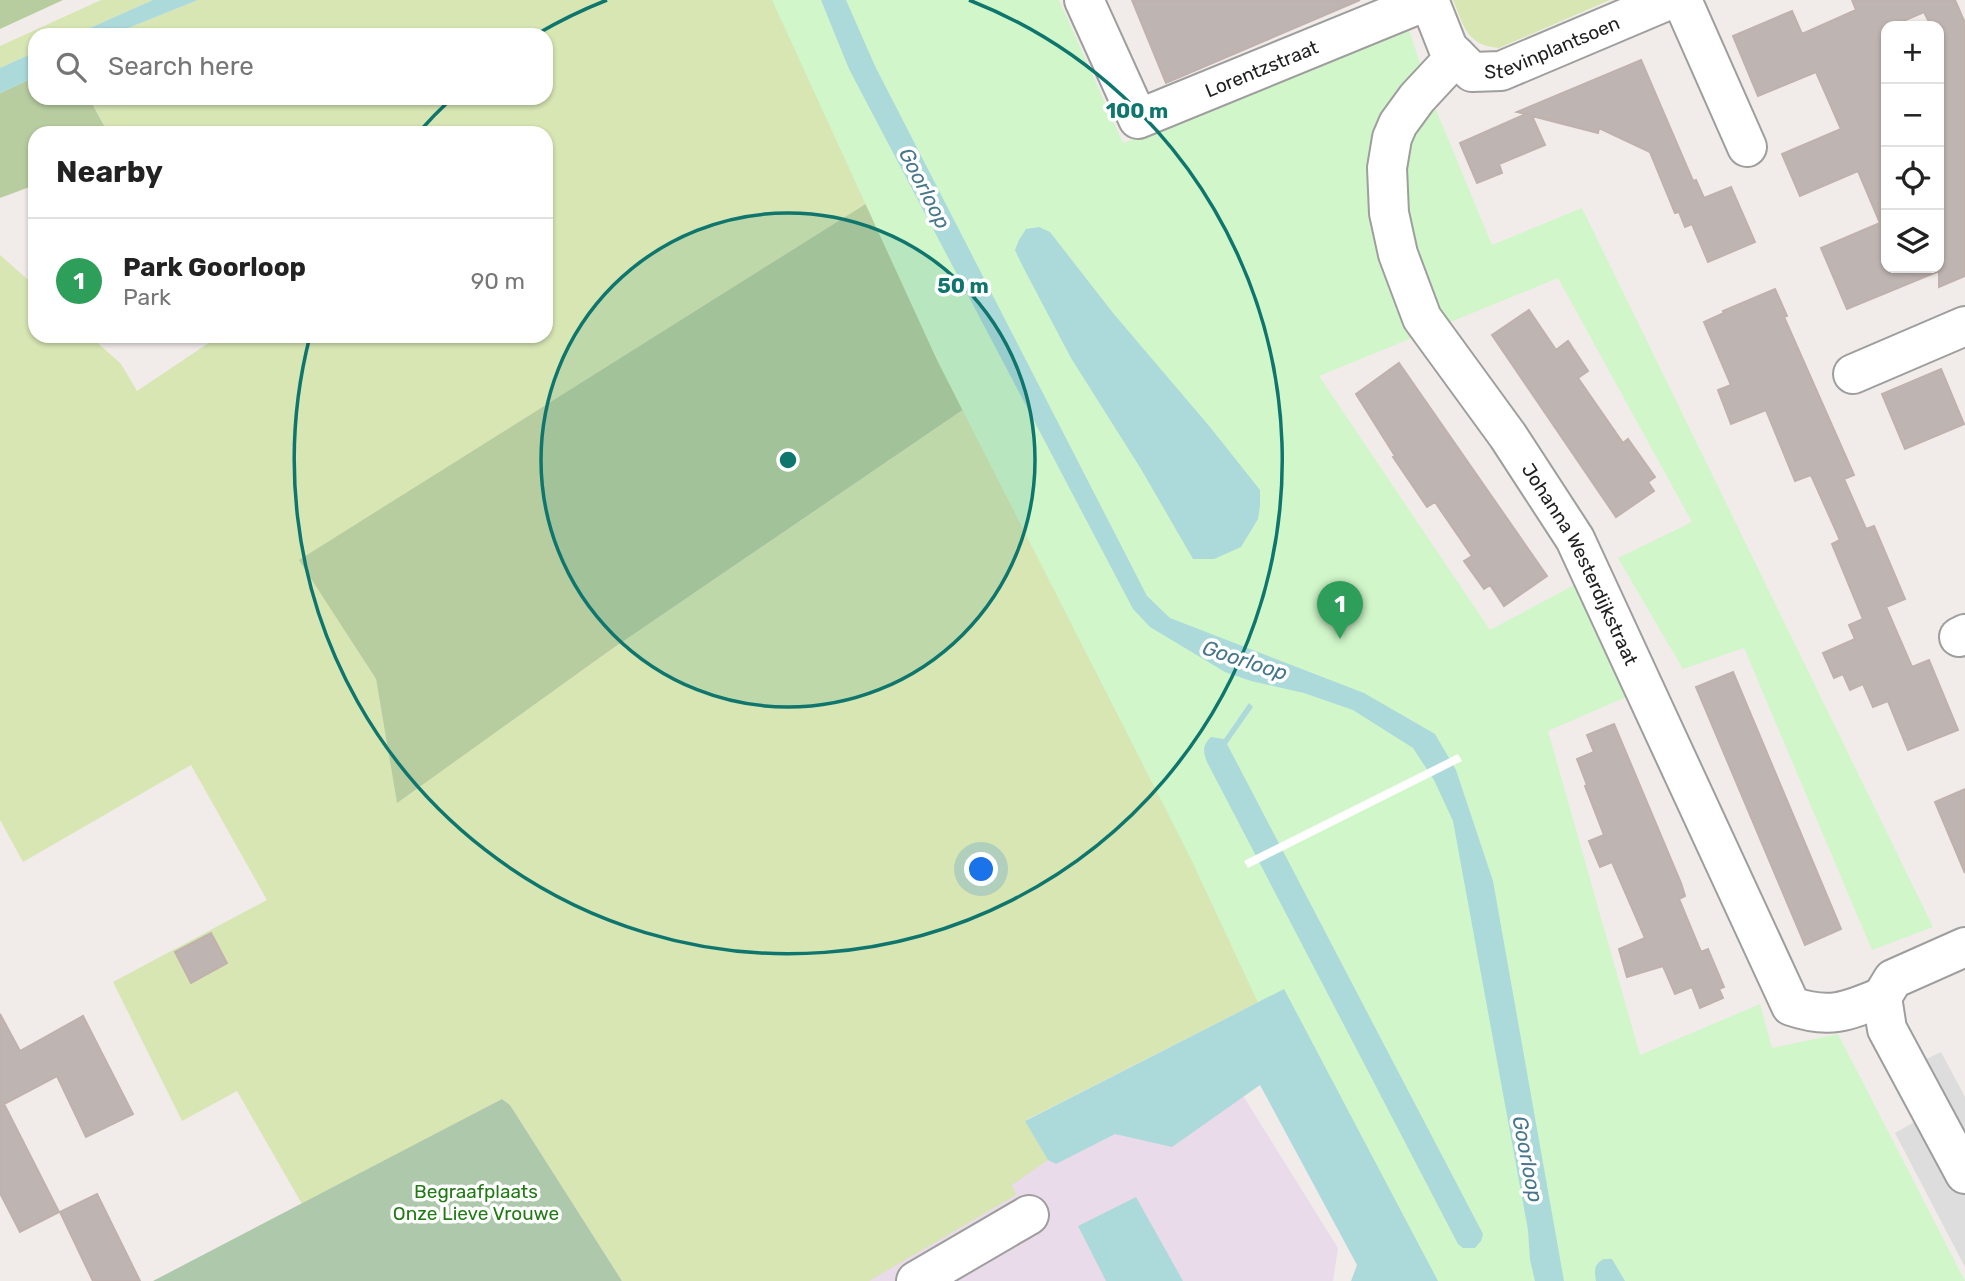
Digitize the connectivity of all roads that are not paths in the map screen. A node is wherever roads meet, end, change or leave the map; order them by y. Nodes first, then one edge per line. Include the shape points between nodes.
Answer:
1 (1084, 0) edge
2 (1429, 0) edge
3 (1669, 0) edge
4 (1682, 0) edge
5 (1464, 64) junction
6 (1747, 147) dead end
7 (1965, 326) edge
8 (1853, 374) dead end
9 (1965, 947) edge
10 (1885, 1013) junction
11 (1965, 1174) edge
12 (1029, 1215) dead end
13 (916, 1281) edge

1 - 2 street, Lorentzstraat via 1138,119
2 - 5 street, Lorentzstraat via 1448,48
3 - 5 street, Stevinplantsoen via 1501,71
4 - 6 street
5 - 10 street, Johanna Westerdijkstraat via 1417,98 1398,124 1387,168 1398,254 1422,318 1508,436 1575,539 1791,1006 1813,1013
7 - 8 street
9 - 10 street via 1893,979
10 - 11 street
12 - 13 street

